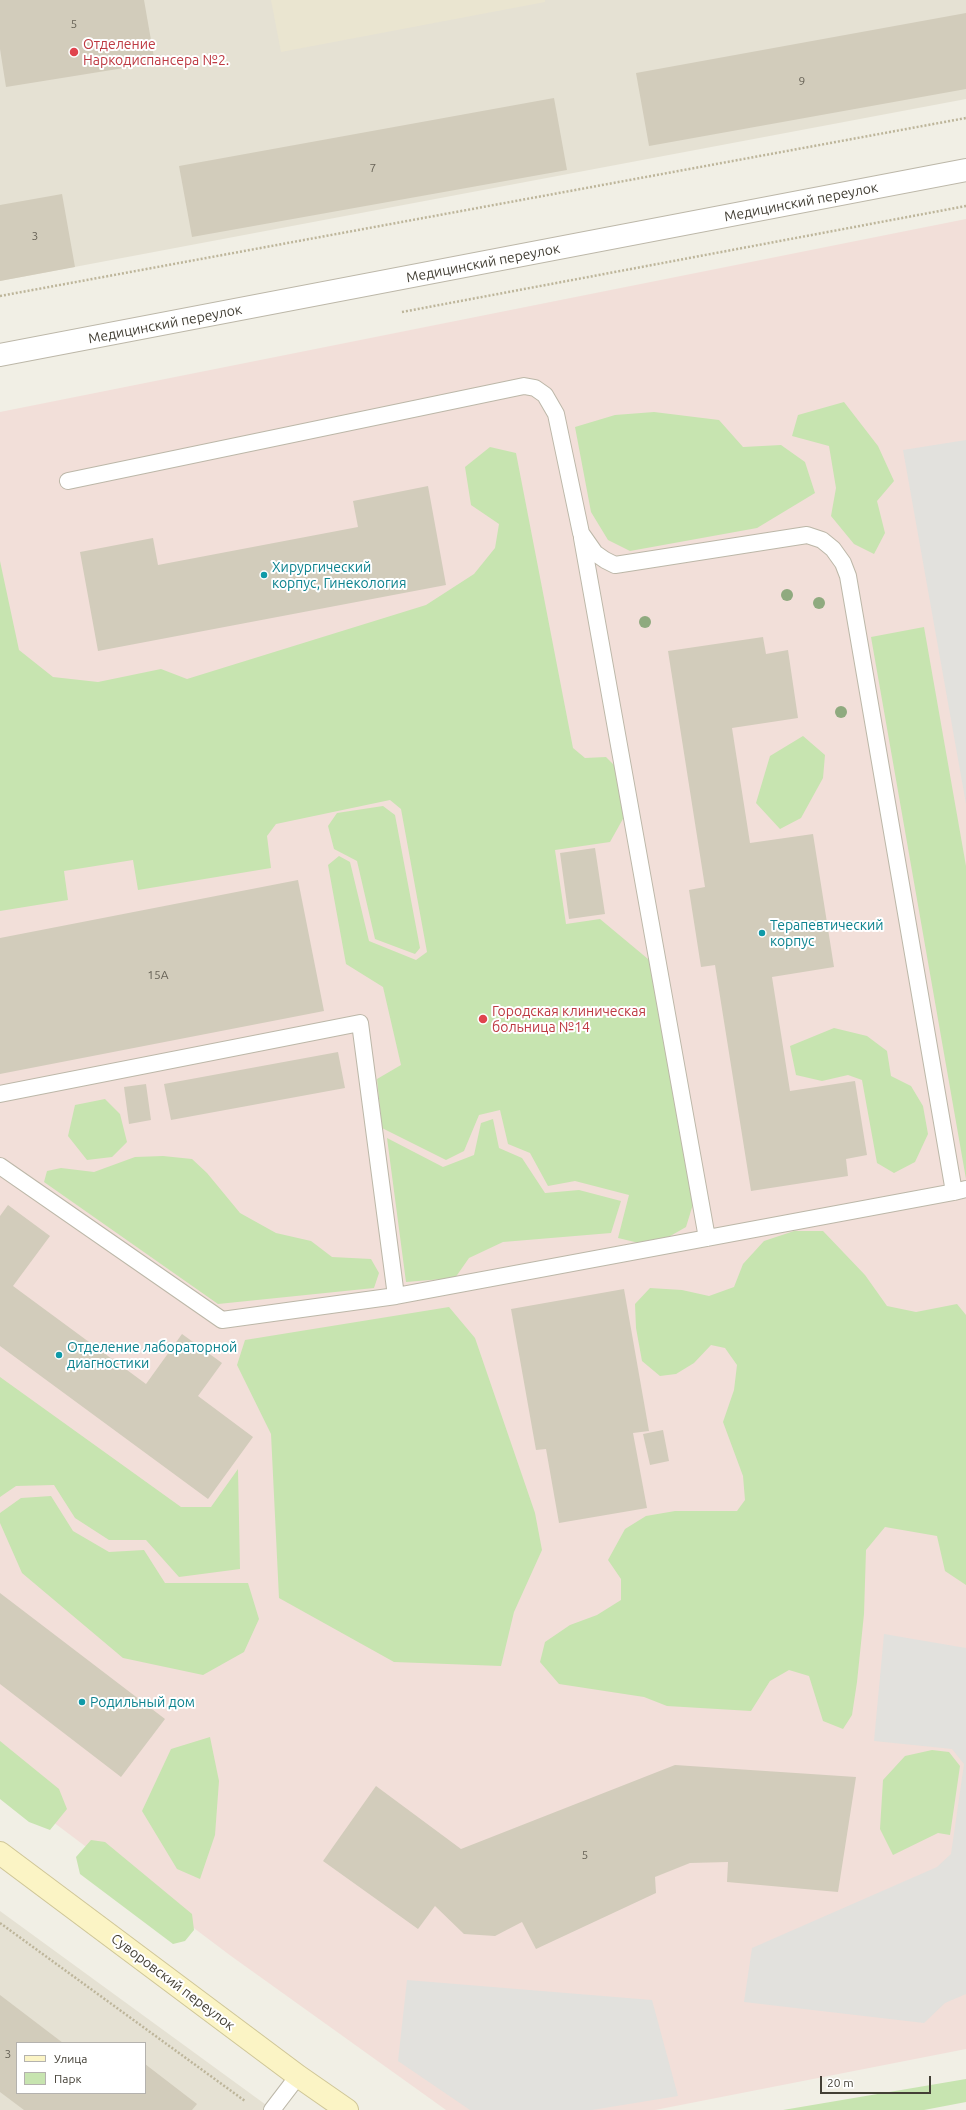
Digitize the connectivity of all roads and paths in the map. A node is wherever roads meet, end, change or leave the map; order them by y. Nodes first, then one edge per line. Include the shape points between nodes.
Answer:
1 (966, 118) edge
2 (966, 170) edge
3 (966, 206) edge
4 (0, 296) edge
5 (400, 312) dead end
6 (0, 355) edge
7 (68, 482) dead end
8 (581, 533) junction
9 (0, 1094) edge
10 (0, 1166) edge
11 (960, 1190) edge
12 (707, 1238) junction
13 (396, 1296) junction
14 (0, 1853) edge
15 (0, 1923) edge
16 (298, 2076) junction
17 (250, 2105) dead end
18 (272, 2110) edge
19 (347, 2110) edge

1 - 4 path
2 - 6 street, Медицинский переулок
3 - 5 path
7 - 8 lane via 524,386 535,388 545,395 556,414
8 - 11 lane via 595,553 615,565 807,535 822,540 834,549 843,563 848,576
8 - 12 lane
9 - 13 lane via 360,1024
10 - 13 lane via 222,1320
11 - 12 lane
12 - 13 lane
14 - 16 street, Суворовский переулок
15 - 17 path
16 - 18 lane
16 - 19 street, Суворовский переулок

